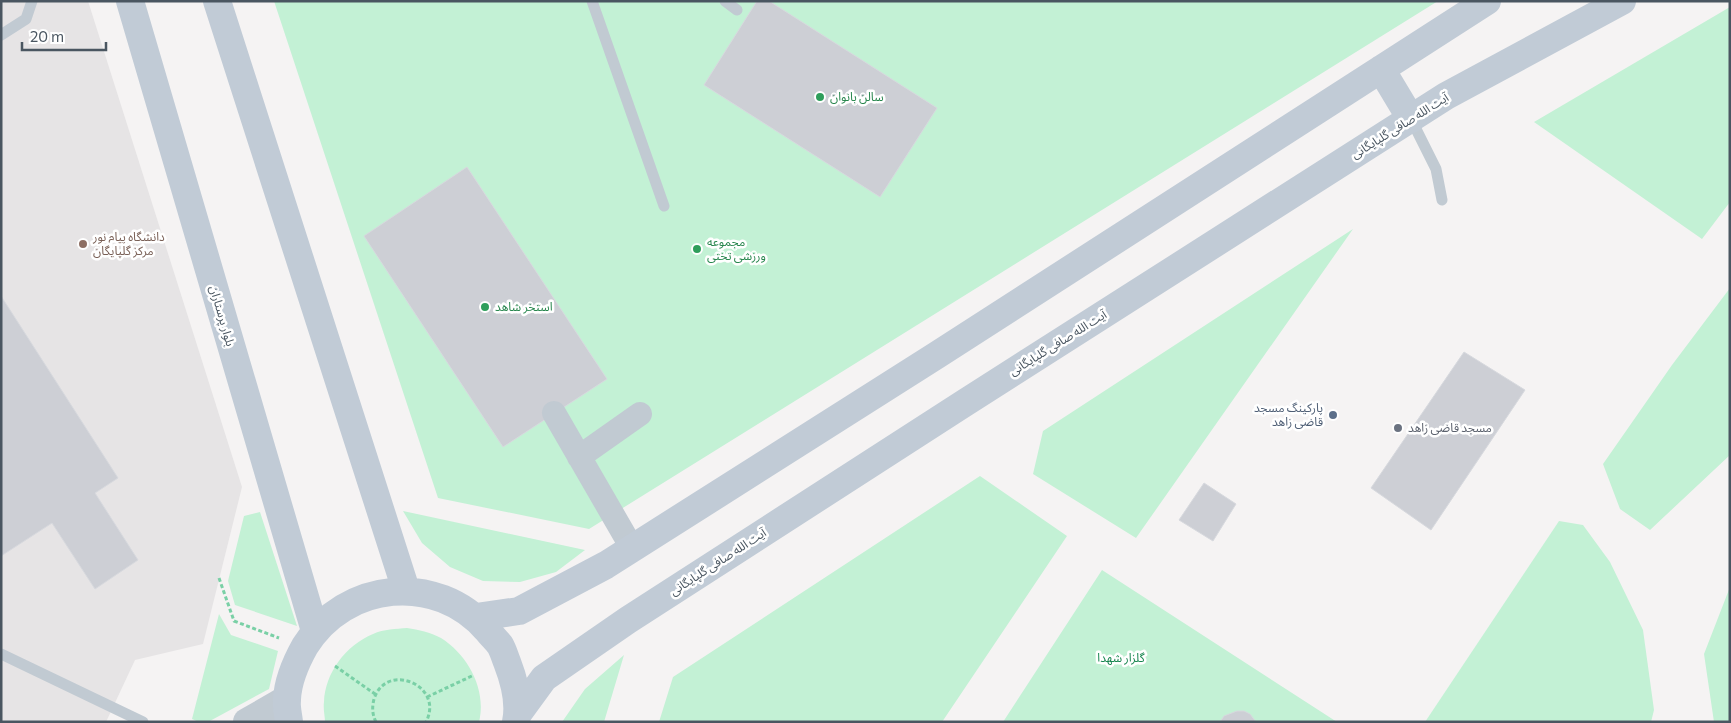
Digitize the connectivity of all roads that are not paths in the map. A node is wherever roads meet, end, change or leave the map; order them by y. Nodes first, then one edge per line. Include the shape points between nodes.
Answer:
1 (32, 1) edge
2 (130, 1) edge
3 (217, 1) edge
4 (592, 1) edge
5 (725, 1) edge
6 (1487, 1) edge
7 (1622, 1) edge
8 (737, 10) dead end
9 (1, 35) edge
10 (1381, 69) junction
11 (1411, 118) junction
12 (1442, 200) dead end
13 (664, 206) dead end
14 (554, 413) dead end
15 (640, 414) dead end
16 (579, 457) junction
17 (632, 548) junction
18 (406, 590) junction
19 (476, 617) junction
20 (310, 639) junction
21 (1, 654) edge
22 (288, 710) edge
23 (516, 718) edge
24 (143, 722) edge
25 (247, 722) edge

1 - 9 lane via 26,19
2 - 20 main road, بلوار پرستاران
3 - 18 main road
4 - 13 lane
5 - 8 lane
6 - 10 main road
7 - 11 main road, آیت الله صافی گلپایگانی
10 - 11 main road
10 - 17 main road
11 - 12 lane via 1436,170
11 - 23 main road, آیت الله صافی گلپایگانی via 628,620 544,678
14 - 16 street
15 - 16 street
16 - 17 street
17 - 19 main road via 518,611
18 - 19 main road via 443,598
18 - 20 main road via 372,594 341,608
19 - 23 main road via 500,644 514,678
20 - 22 main road via 295,663
21 - 24 lane
22 - 25 street

